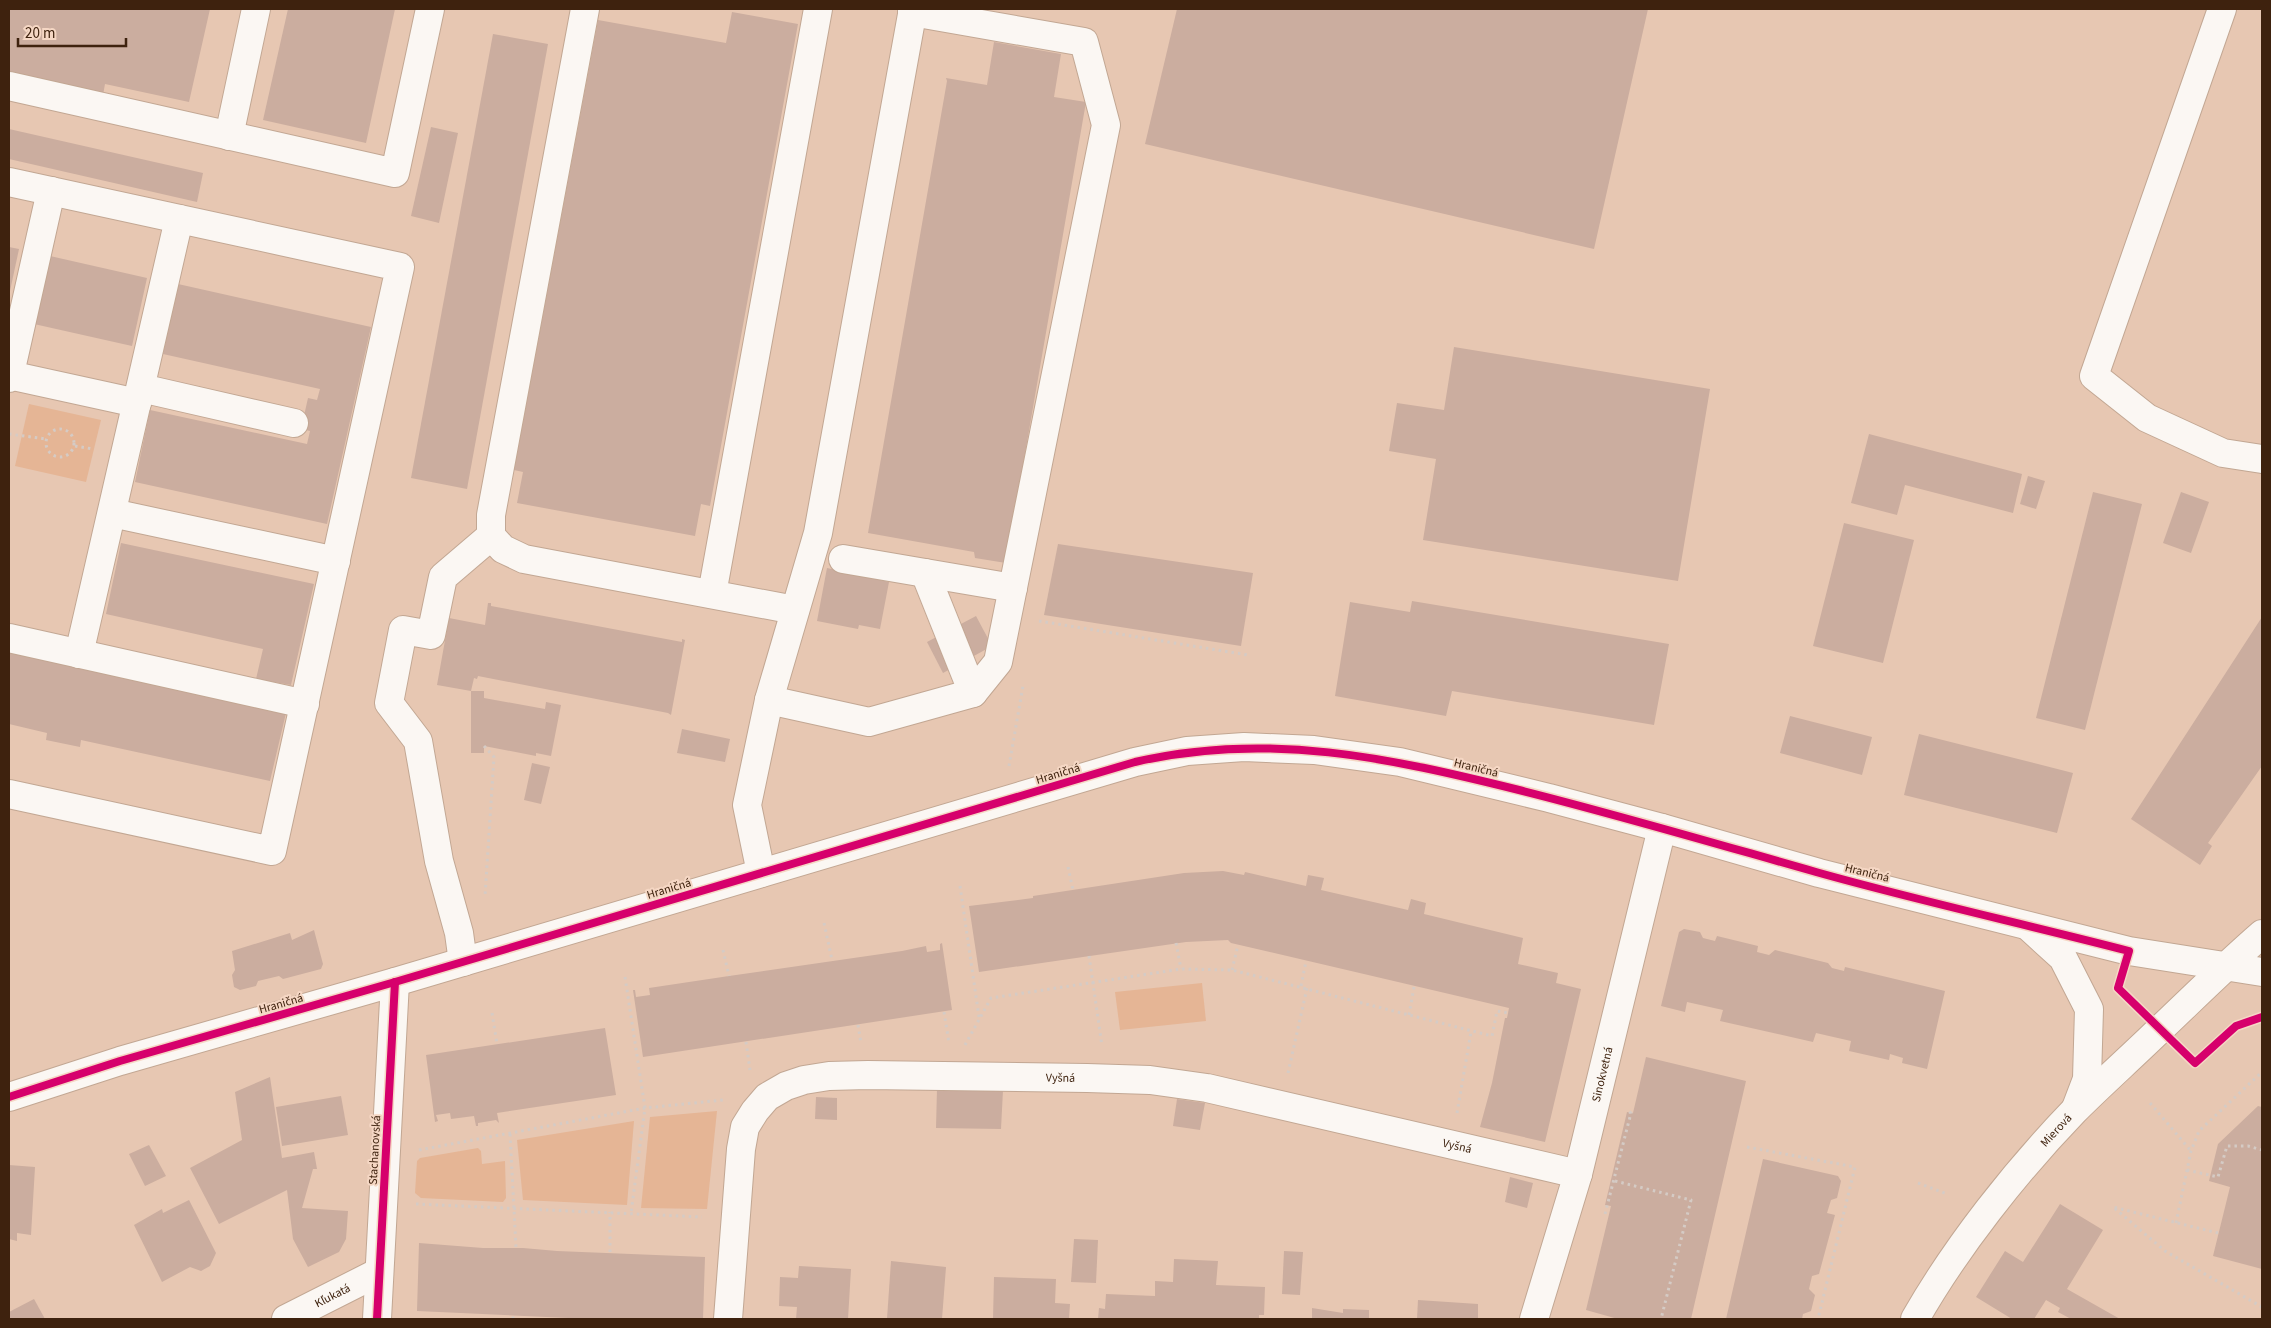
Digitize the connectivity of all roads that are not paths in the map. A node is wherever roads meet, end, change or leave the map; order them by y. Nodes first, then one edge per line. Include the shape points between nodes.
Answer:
1 (256, 9) edge
2 (430, 9) edge
3 (585, 9) edge
4 (818, 9) edge
5 (2222, 9) edge
6 (912, 11) edge
7 (9, 86) edge
8 (229, 136) junction
9 (9, 182) edge
10 (51, 191) junction
11 (179, 219) junction
12 (9, 376) edge
13 (139, 396) junction
14 (294, 423) dead end
15 (2262, 459) edge
16 (112, 513) junction
17 (490, 536) junction
18 (843, 559) dead end
19 (336, 561) junction
20 (925, 573) junction
21 (1013, 588) junction
22 (712, 594) junction
23 (795, 610) junction
24 (9, 638) edge
25 (79, 654) junction
26 (973, 693) junction
27 (769, 700) junction
28 (305, 704) junction
29 (9, 794) edge
30 (1662, 828) junction
31 (761, 874) junction
32 (2026, 925) junction
33 (2262, 934) edge
34 (463, 962) junction
35 (2225, 966) junction
36 (2262, 972) edge
37 (395, 982) junction
38 (9, 1097) edge
39 (2074, 1112) junction
40 (1578, 1174) junction
41 (379, 1272) junction
42 (286, 1319) edge
43 (377, 1319) edge
44 (728, 1319) edge
45 (1534, 1319) edge
46 (1915, 1319) edge

1 - 8 street
2 - 8 street via 394,173
3 - 17 street via 493,505
4 - 22 street
5 - 15 street via 2094,376 2148,418 2223,453
6 - 21 street via 1084,42 1106,125
6 - 23 street via 818,533
7 - 8 street
9 - 10 street
10 - 11 street
10 - 12 street
11 - 13 street
11 - 19 street via 400,267
12 - 13 street
13 - 14 street
13 - 16 street
16 - 19 street
16 - 25 street
17 - 22 street via 503,549 524,559
17 - 34 street via 444,578 431,634 403,630 389,703 418,741 439,861 459,933
18 - 20 street
19 - 28 street
20 - 21 street
20 - 26 street
21 - 26 street via 998,662
22 - 23 street
23 - 27 street
24 - 25 street
25 - 28 street
26 - 27 street via 869,722
27 - 31 street via 747,805
28 - 29 street via 272,851
30 - 31 street, Hraničná via 1400,762 1314,750 1244,747 1187,751 1135,762
30 - 32 street, Hraničná via 1819,873
30 - 40 street, Sinokvetná
31 - 34 street, Hraničná
32 - 35 street, Hraničná via 2129,951
32 - 39 street via 2063,958 2090,1009 2086,1079
33 - 35 street, Mierová
34 - 37 street, Hraničná
35 - 36 street
35 - 39 street, Mierová
37 - 38 street, Hraničná via 120,1061
37 - 41 street, Stachanovská
39 - 46 street, Mierová via 1967,1239
40 - 44 street, Vyšná via 1182,1084 1087,1078 829,1076 786,1086 767,1097 745,1127
40 - 45 street, Sinokvetná
41 - 42 street, Kľukatá
41 - 43 street, Stachanovská

